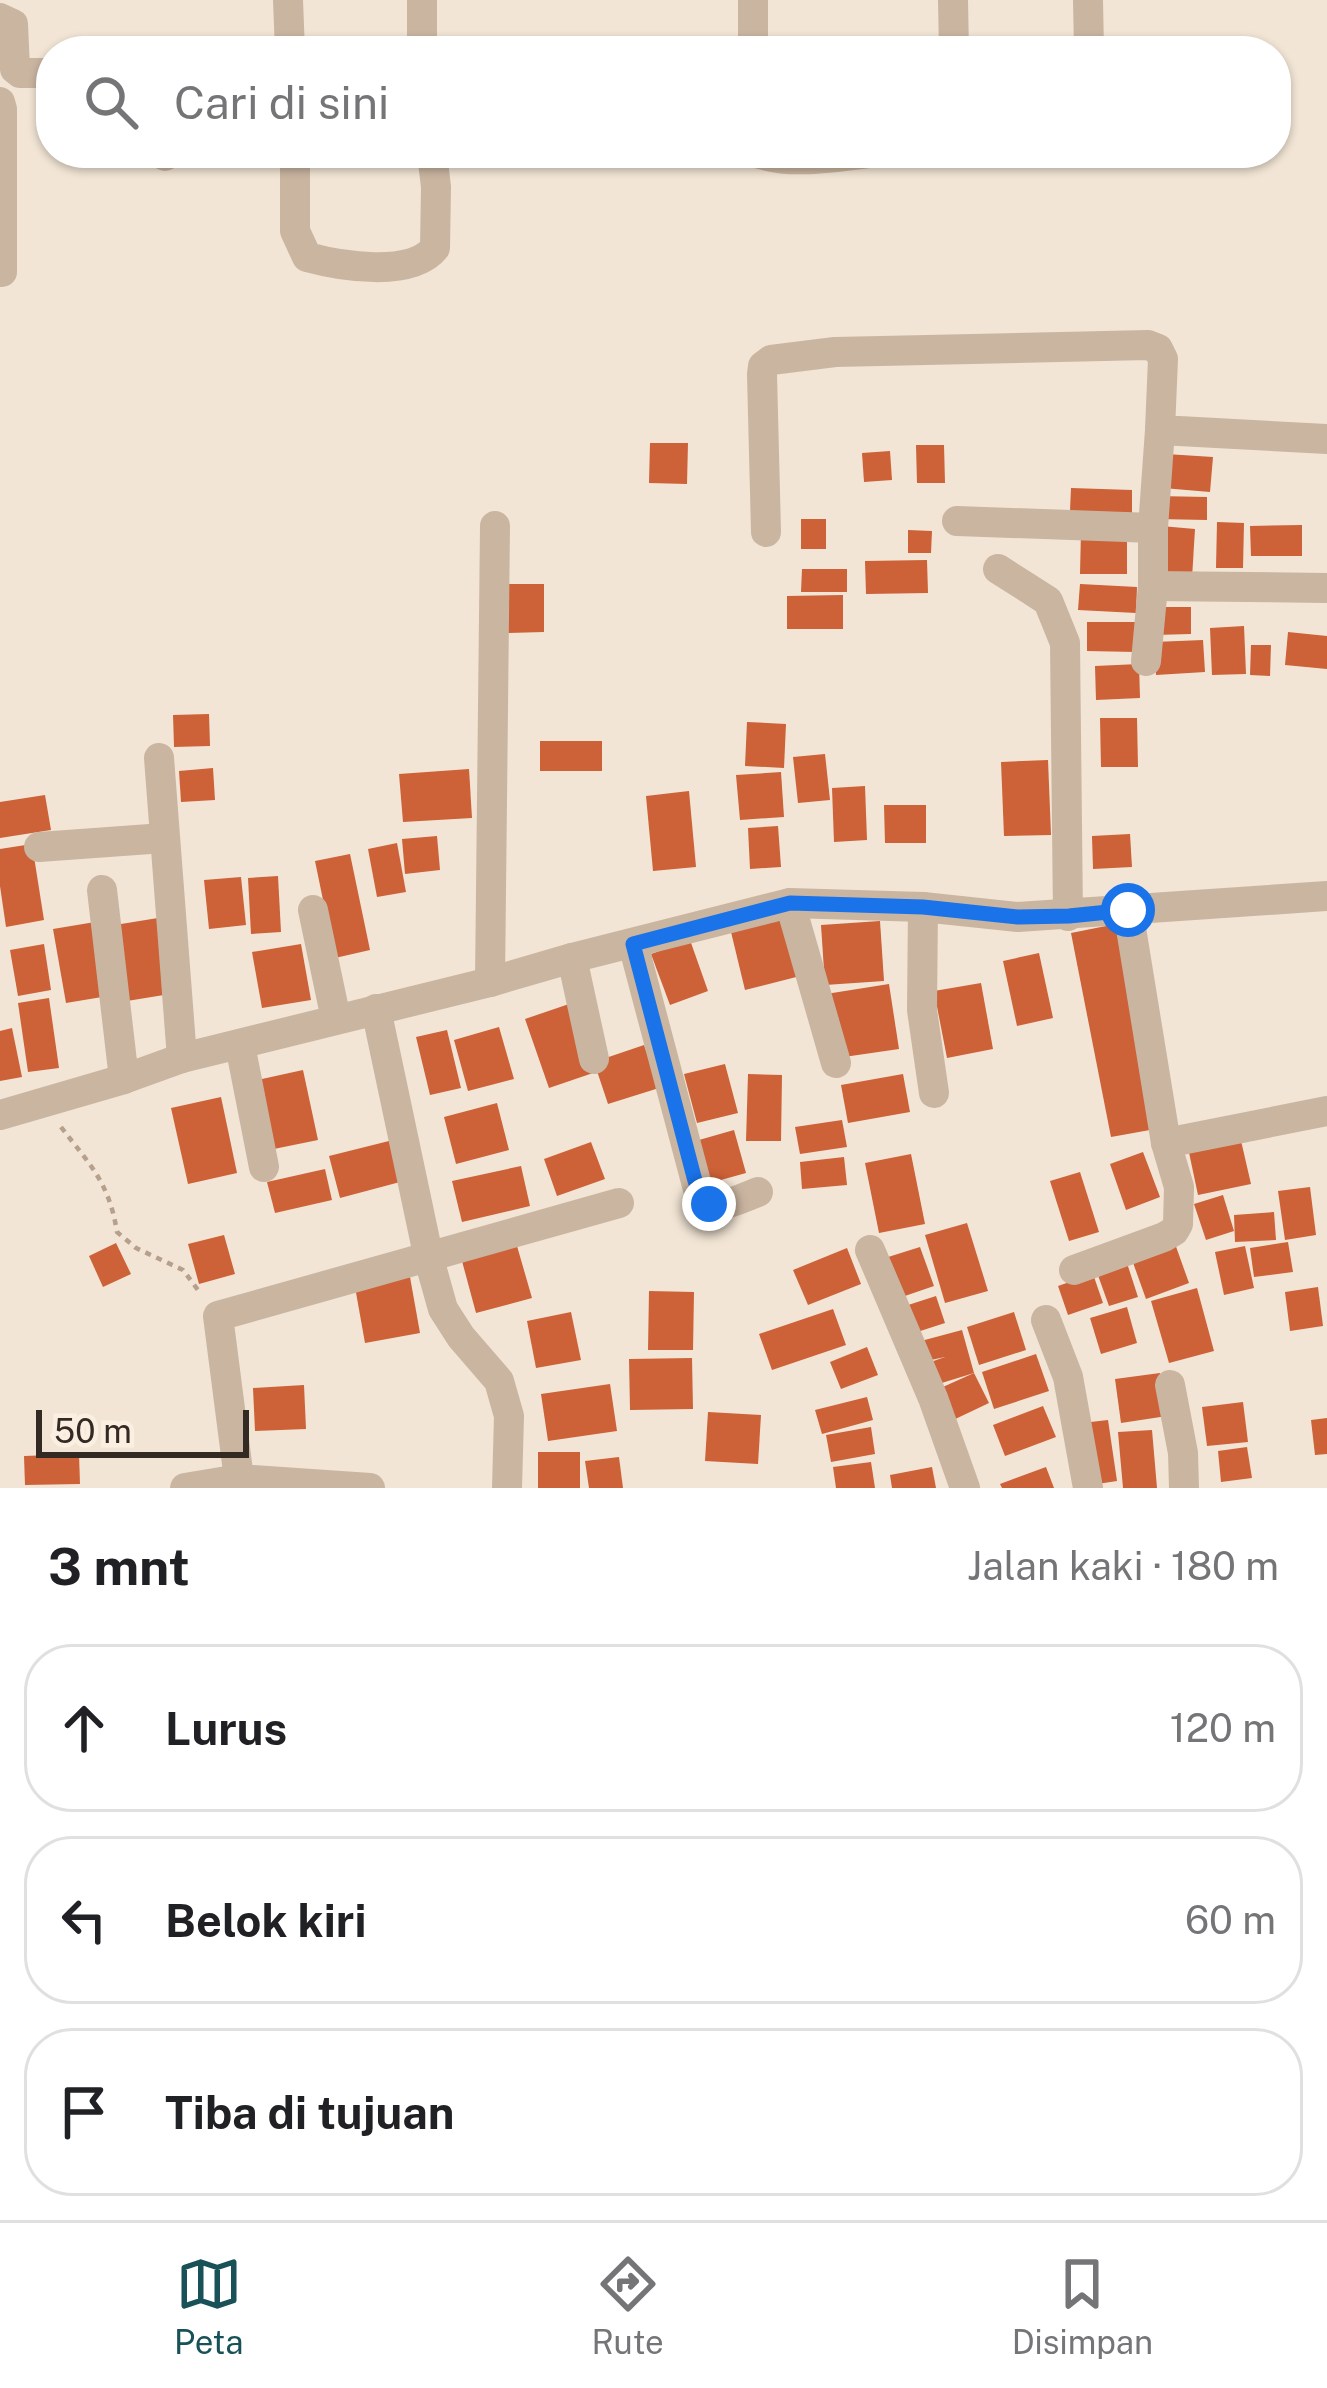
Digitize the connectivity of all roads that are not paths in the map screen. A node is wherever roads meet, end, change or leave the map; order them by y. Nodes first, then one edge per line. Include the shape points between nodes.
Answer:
1 (288, 0) edge
2 (422, 0) edge
3 (753, 0) edge
4 (953, 0) edge
5 (1088, 0) edge
6 (0, 18) edge
7 (289, 36) edge
8 (422, 36) edge
9 (753, 36) edge
10 (954, 36) edge
11 (1089, 36) edge
12 (36, 73) edge
13 (0, 102) edge
14 (296, 168) edge
15 (434, 168) edge
16 (2, 272) edge
17 (1160, 430) junction
18 (1327, 439) edge
19 (957, 520) dead end
20 (495, 526) dead end
21 (1154, 528) junction
22 (766, 532) dead end
23 (998, 568) dead end
24 (1154, 586) junction
25 (1327, 588) edge
26 (1146, 662) dead end
27 (159, 758) dead end
28 (164, 838) junction
29 (39, 847) dead end
30 (102, 890) dead end
31 (1327, 896) edge
32 (790, 903) junction
33 (923, 907) junction
34 (313, 910) dead end
35 (1128, 910) junction
36 (1069, 916) junction
37 (633, 944) junction
38 (572, 958) junction
39 (490, 982) junction
40 (376, 1009) junction
41 (336, 1018) junction
42 (239, 1045) junction
43 (182, 1058) junction
44 (594, 1059) dead end
45 (836, 1063) dead end
46 (124, 1079) junction
47 (934, 1093) dead end
48 (1327, 1111) edge
49 (0, 1115) edge
50 (1166, 1143) junction
51 (264, 1167) dead end
52 (758, 1192) dead end
53 (619, 1203) dead end
54 (870, 1250) dead end
55 (429, 1259) junction
56 (1074, 1270) dead end
57 (1046, 1320) dead end
58 (1170, 1385) dead end
59 (239, 1479) junction
60 (185, 1488) edge
61 (370, 1488) edge
62 (507, 1488) edge
63 (965, 1488) edge
64 (1088, 1488) edge
65 (1184, 1488) edge

1 - 7 street
2 - 8 street
3 - 9 street
4 - 10 street
5 - 11 street
6 - 12 street via 14,27 15,69
13 - 16 street
14 - 15 street via 295,231 308,257 341,267 423,260 435,248
17 - 18 street
17 - 21 street
17 - 22 street via 1163,359 1148,345 771,360 762,374
19 - 21 street
20 - 39 street
21 - 24 street
23 - 36 street via 1048,602 1065,643
24 - 25 street
24 - 26 street
27 - 28 street
28 - 29 street
28 - 43 street
30 - 46 street
31 - 35 street
32 - 33 street
32 - 37 street
32 - 45 street
33 - 36 street
33 - 47 street via 922,1010
34 - 41 street
35 - 36 street
35 - 50 street
37 - 38 street
37 - 52 street via 700,1197 719,1206
38 - 39 street
38 - 44 street
39 - 40 street
40 - 41 street
40 - 55 street
41 - 42 street
42 - 43 street
42 - 51 street
43 - 46 street
46 - 49 street
48 - 50 street
50 - 56 street via 1179,1187 1174,1231
53 - 55 street
54 - 63 street
55 - 59 street via 218,1316
55 - 62 street via 443,1309 499,1381 509,1416
57 - 64 street via 1069,1377
58 - 65 street
59 - 60 street
59 - 61 street

